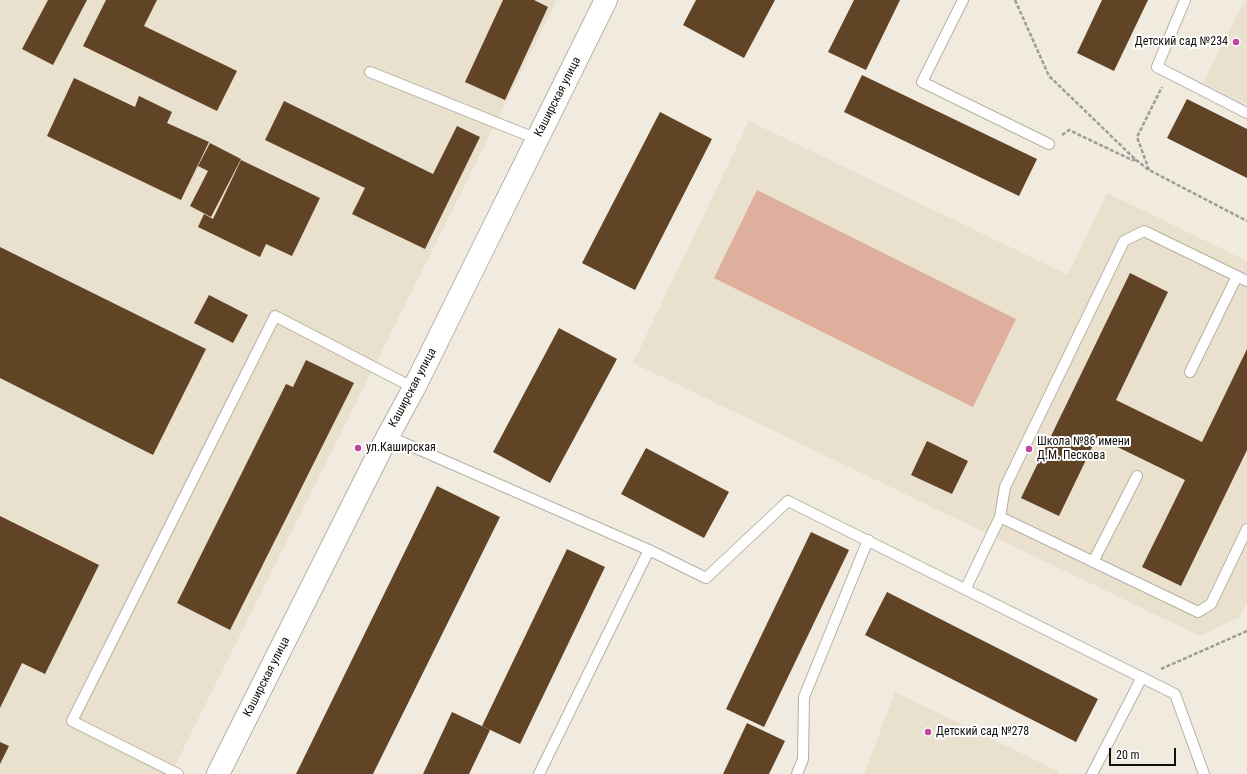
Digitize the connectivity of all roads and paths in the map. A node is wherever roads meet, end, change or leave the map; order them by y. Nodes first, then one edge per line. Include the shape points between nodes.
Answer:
1 (606, 0) edge
2 (963, 0) edge
3 (1016, 0) edge
4 (1185, 0) edge
5 (370, 72) dead end
6 (1169, 73) junction
7 (1247, 113) edge
8 (537, 139) junction
9 (1049, 144) joint
10 (1136, 160) junction
11 (1149, 170) junction
12 (1247, 221) edge
13 (1237, 276) junction
14 (1247, 281) edge
15 (1190, 372) dead end
16 (414, 388) junction
17 (388, 436) junction
18 (1136, 476) dead end
19 (1000, 517) junction
20 (1247, 529) edge
21 (868, 540) junction
22 (649, 550) junction
23 (1093, 562) junction
24 (966, 588) junction
25 (1247, 631) edge
26 (1142, 677) junction
27 (178, 774) edge
28 (218, 774) edge
29 (539, 774) edge
30 (797, 774) edge
31 (1092, 774) edge
32 (1204, 774) edge

1 - 8 main road, Каширская улица
2 - 9 lane via 922,82
3 - 10 path via 1049,76
4 - 6 lane via 1157,67
5 - 8 lane
6 - 7 lane
6 - 11 path via 1137,138
8 - 16 main road, Каширская улица
9 - 10 path via 1068,130
10 - 11 path
11 - 12 path
13 - 14 lane
13 - 15 lane
13 - 19 lane via 1144,231 1124,241 1005,487
16 - 17 main road, Каширская улица
16 - 27 lane via 275,316 72,721
17 - 22 lane
17 - 28 main road, Каширская улица
18 - 23 lane
19 - 23 lane
19 - 24 lane
20 - 23 lane via 1211,604 1198,612
21 - 22 lane via 788,501 706,578
21 - 24 lane
21 - 30 lane via 804,697 803,759
22 - 29 lane
24 - 26 lane
25 - 26 path
26 - 31 lane
26 - 32 lane via 1175,694

